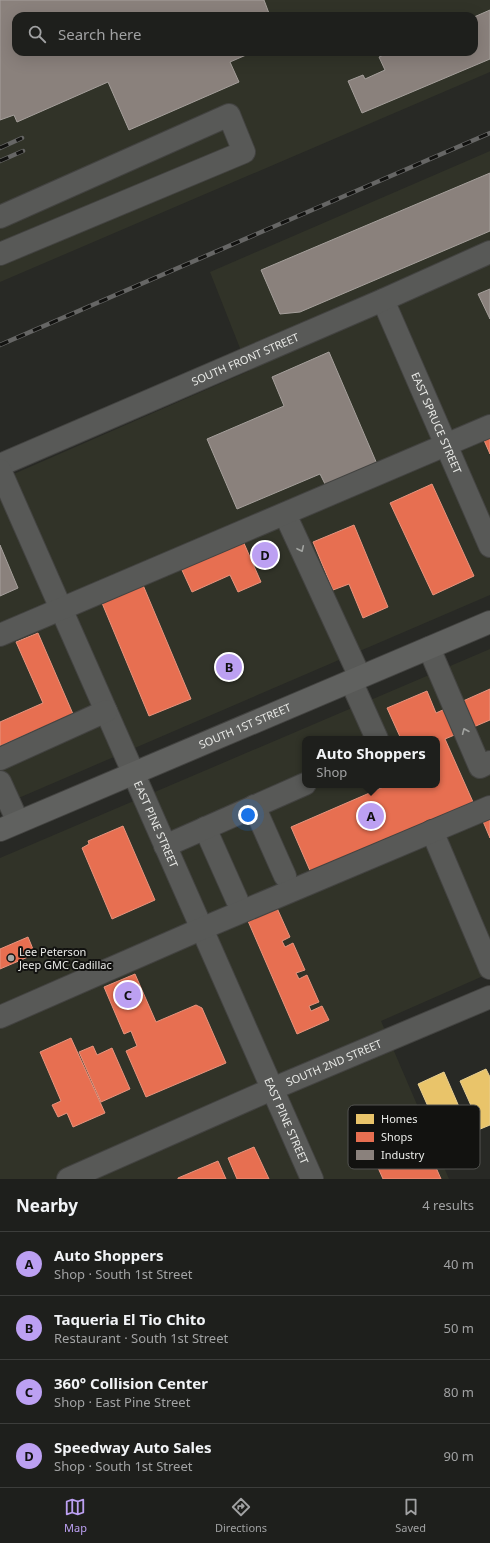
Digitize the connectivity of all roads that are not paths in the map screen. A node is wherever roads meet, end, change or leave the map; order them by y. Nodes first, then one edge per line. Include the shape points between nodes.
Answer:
1 (0, 217) edge
2 (490, 252) edge
3 (0, 254) edge
4 (383, 300) junction
5 (490, 426) edge
6 (446, 445) junction
7 (0, 465) edge
8 (0, 470) edge
9 (285, 514) junction
10 (490, 546) edge
11 (61, 609) junction
12 (490, 622) edge
13 (0, 635) edge
14 (429, 648) junction
15 (355, 679) junction
16 (106, 711) junction
17 (376, 736) edge
18 (0, 759) edge
19 (485, 764) edge
20 (132, 773) junction
21 (0, 782) edge
22 (302, 785) edge
23 (254, 806) junction
24 (490, 807) edge
25 (9, 826) edge
26 (205, 828) junction
27 (432, 831) junction
28 (165, 846) junction
29 (285, 876) dead end
30 (238, 900) dead end
31 (201, 929) junction
32 (490, 968) edge
33 (490, 997) edge
34 (0, 1018) edge
35 (272, 1090) junction
36 (68, 1179) edge
37 (312, 1179) edge

1 - 3 street via 229,115 244,152
2 - 4 street, SOUTH FRONT STREET
4 - 6 street, EAST SPRUCE STREET
4 - 7 street, SOUTH FRONT STREET
5 - 6 street
6 - 9 street
6 - 10 street, EAST SPRUCE STREET
8 - 11 street, EAST PINE STREET
9 - 11 street
9 -> 15 street
11 - 13 street
11 - 16 street, EAST PINE STREET
12 - 14 main road, SOUTH 1ST STREET
14 - 15 main road, SOUTH 1ST STREET
19 -> 14 street
15 - 17 street
15 - 20 main road, SOUTH 1ST STREET
16 - 18 street
16 - 20 street, EAST PINE STREET
20 - 25 main road, SOUTH 1ST STREET
20 - 28 street, EAST PINE STREET
21 - 25 street
22 - 23 street
23 - 26 street
23 - 29 street
24 - 27 street
26 - 28 street
26 - 30 street
27 - 31 street
27 - 32 street
28 - 31 street, EAST PINE STREET
31 - 34 street
31 - 35 street, EAST PINE STREET
33 - 35 street, SOUTH 2ND STREET
35 - 36 street, SOUTH 2ND STREET
35 - 37 street, EAST PINE STREET

